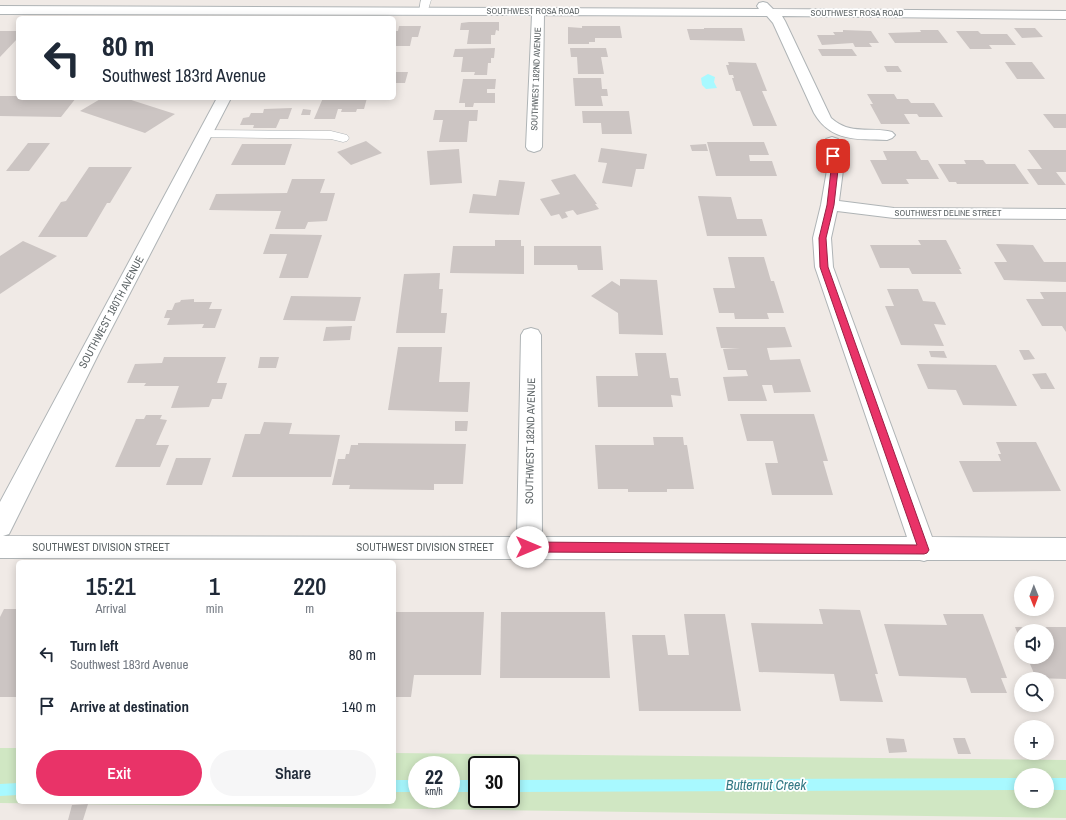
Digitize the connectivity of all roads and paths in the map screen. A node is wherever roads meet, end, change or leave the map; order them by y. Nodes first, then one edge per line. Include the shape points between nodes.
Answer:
1 (758, 0) edge
2 (425, 5) edge
3 (0, 10) edge
4 (538, 11) junction
5 (770, 12) junction
6 (269, 14) edge
7 (1066, 15) edge
8 (223, 100) edge
9 (205, 134) junction
10 (887, 135) dead end
11 (343, 138) dead end
12 (832, 142) dead end
13 (534, 147) dead end
14 (830, 205) junction
15 (1066, 214) edge
16 (531, 335) dead end
17 (0, 526) edge
18 (0, 547) edge
19 (528, 547) junction
20 (1066, 549) edge
21 (924, 550) junction

1 - 5 street
2 - 4 street, SOUTHWEST ROSA ROAD
2 - 6 street, SOUTHWEST ROSA ROAD
3 - 6 street, SOUTHWEST ROSA ROAD
4 - 5 street, SOUTHWEST ROSA ROAD
4 - 13 street, SOUTHWEST 182ND AVENUE
5 - 7 street, SOUTHWEST ROSA ROAD
5 - 10 street via 779,21 828,123 842,132
8 - 9 street, SOUTHWEST 180TH AVENUE
9 - 11 lane via 331,135
9 - 17 street, SOUTHWEST 180TH AVENUE
12 - 14 street via 834,170
14 - 15 street, SOUTHWEST DELINE STREET via 894,213
14 - 21 street via 822,238 824,267
16 - 19 street, SOUTHWEST 182ND AVENUE
18 - 19 street, SOUTHWEST DIVISION STREET
19 - 21 street, SOUTHWEST DIVISION STREET
20 - 21 street, SOUTHWEST DIVISION STREET

